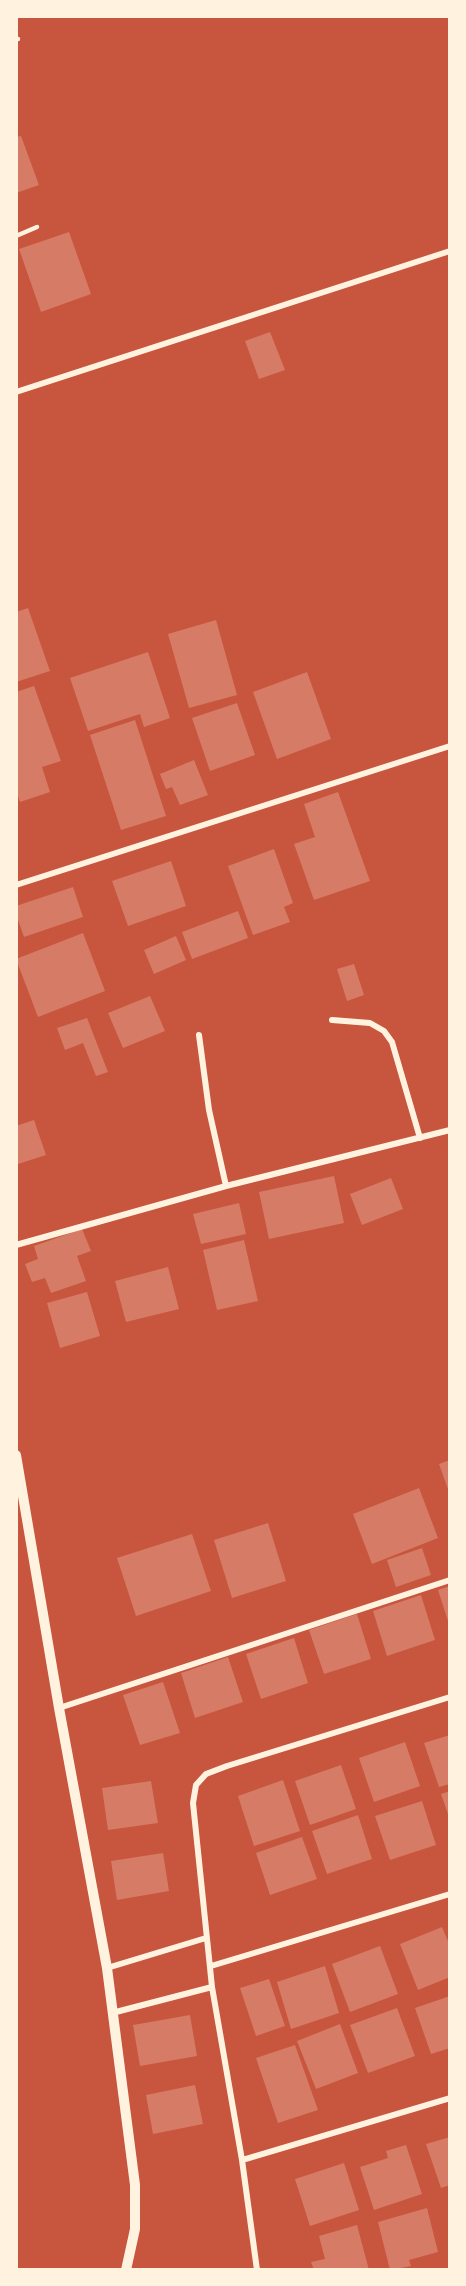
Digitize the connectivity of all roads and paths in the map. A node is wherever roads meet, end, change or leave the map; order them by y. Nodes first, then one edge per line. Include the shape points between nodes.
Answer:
1 (37, 227) dead end
2 (16, 236) edge
3 (450, 250) edge
4 (16, 392) edge
5 (450, 746) edge
6 (16, 885) edge
7 (332, 1020) dead end
8 (199, 1035) dead end
9 (450, 1130) edge
10 (420, 1138) junction
11 (226, 1186) junction
12 (16, 1245) edge
13 (16, 1455) edge
14 (450, 1581) edge
15 (450, 1697) edge
16 (59, 1708) junction
17 (450, 1894) edge
18 (206, 1938) junction
19 (211, 1966) junction
20 (107, 1968) junction
21 (212, 1988) junction
22 (112, 2013) junction
23 (450, 2098) edge
24 (242, 2160) junction
25 (126, 2270) edge
26 (257, 2270) edge

1 - 2 lane
3 - 4 street
5 - 6 street
7 - 10 street via 370,1023 384,1031 392,1042
8 - 11 street via 209,1110
9 - 10 street
10 - 11 street
11 - 12 street
13 - 16 street
14 - 16 street
15 - 18 street via 206,1774 196,1785 193,1803
16 - 20 street
17 - 19 street
18 - 19 street
18 - 20 street
19 - 21 street
20 - 22 street
21 - 22 street
21 - 24 street
22 - 25 street via 135,2185 135,2229
23 - 24 street
24 - 26 street

